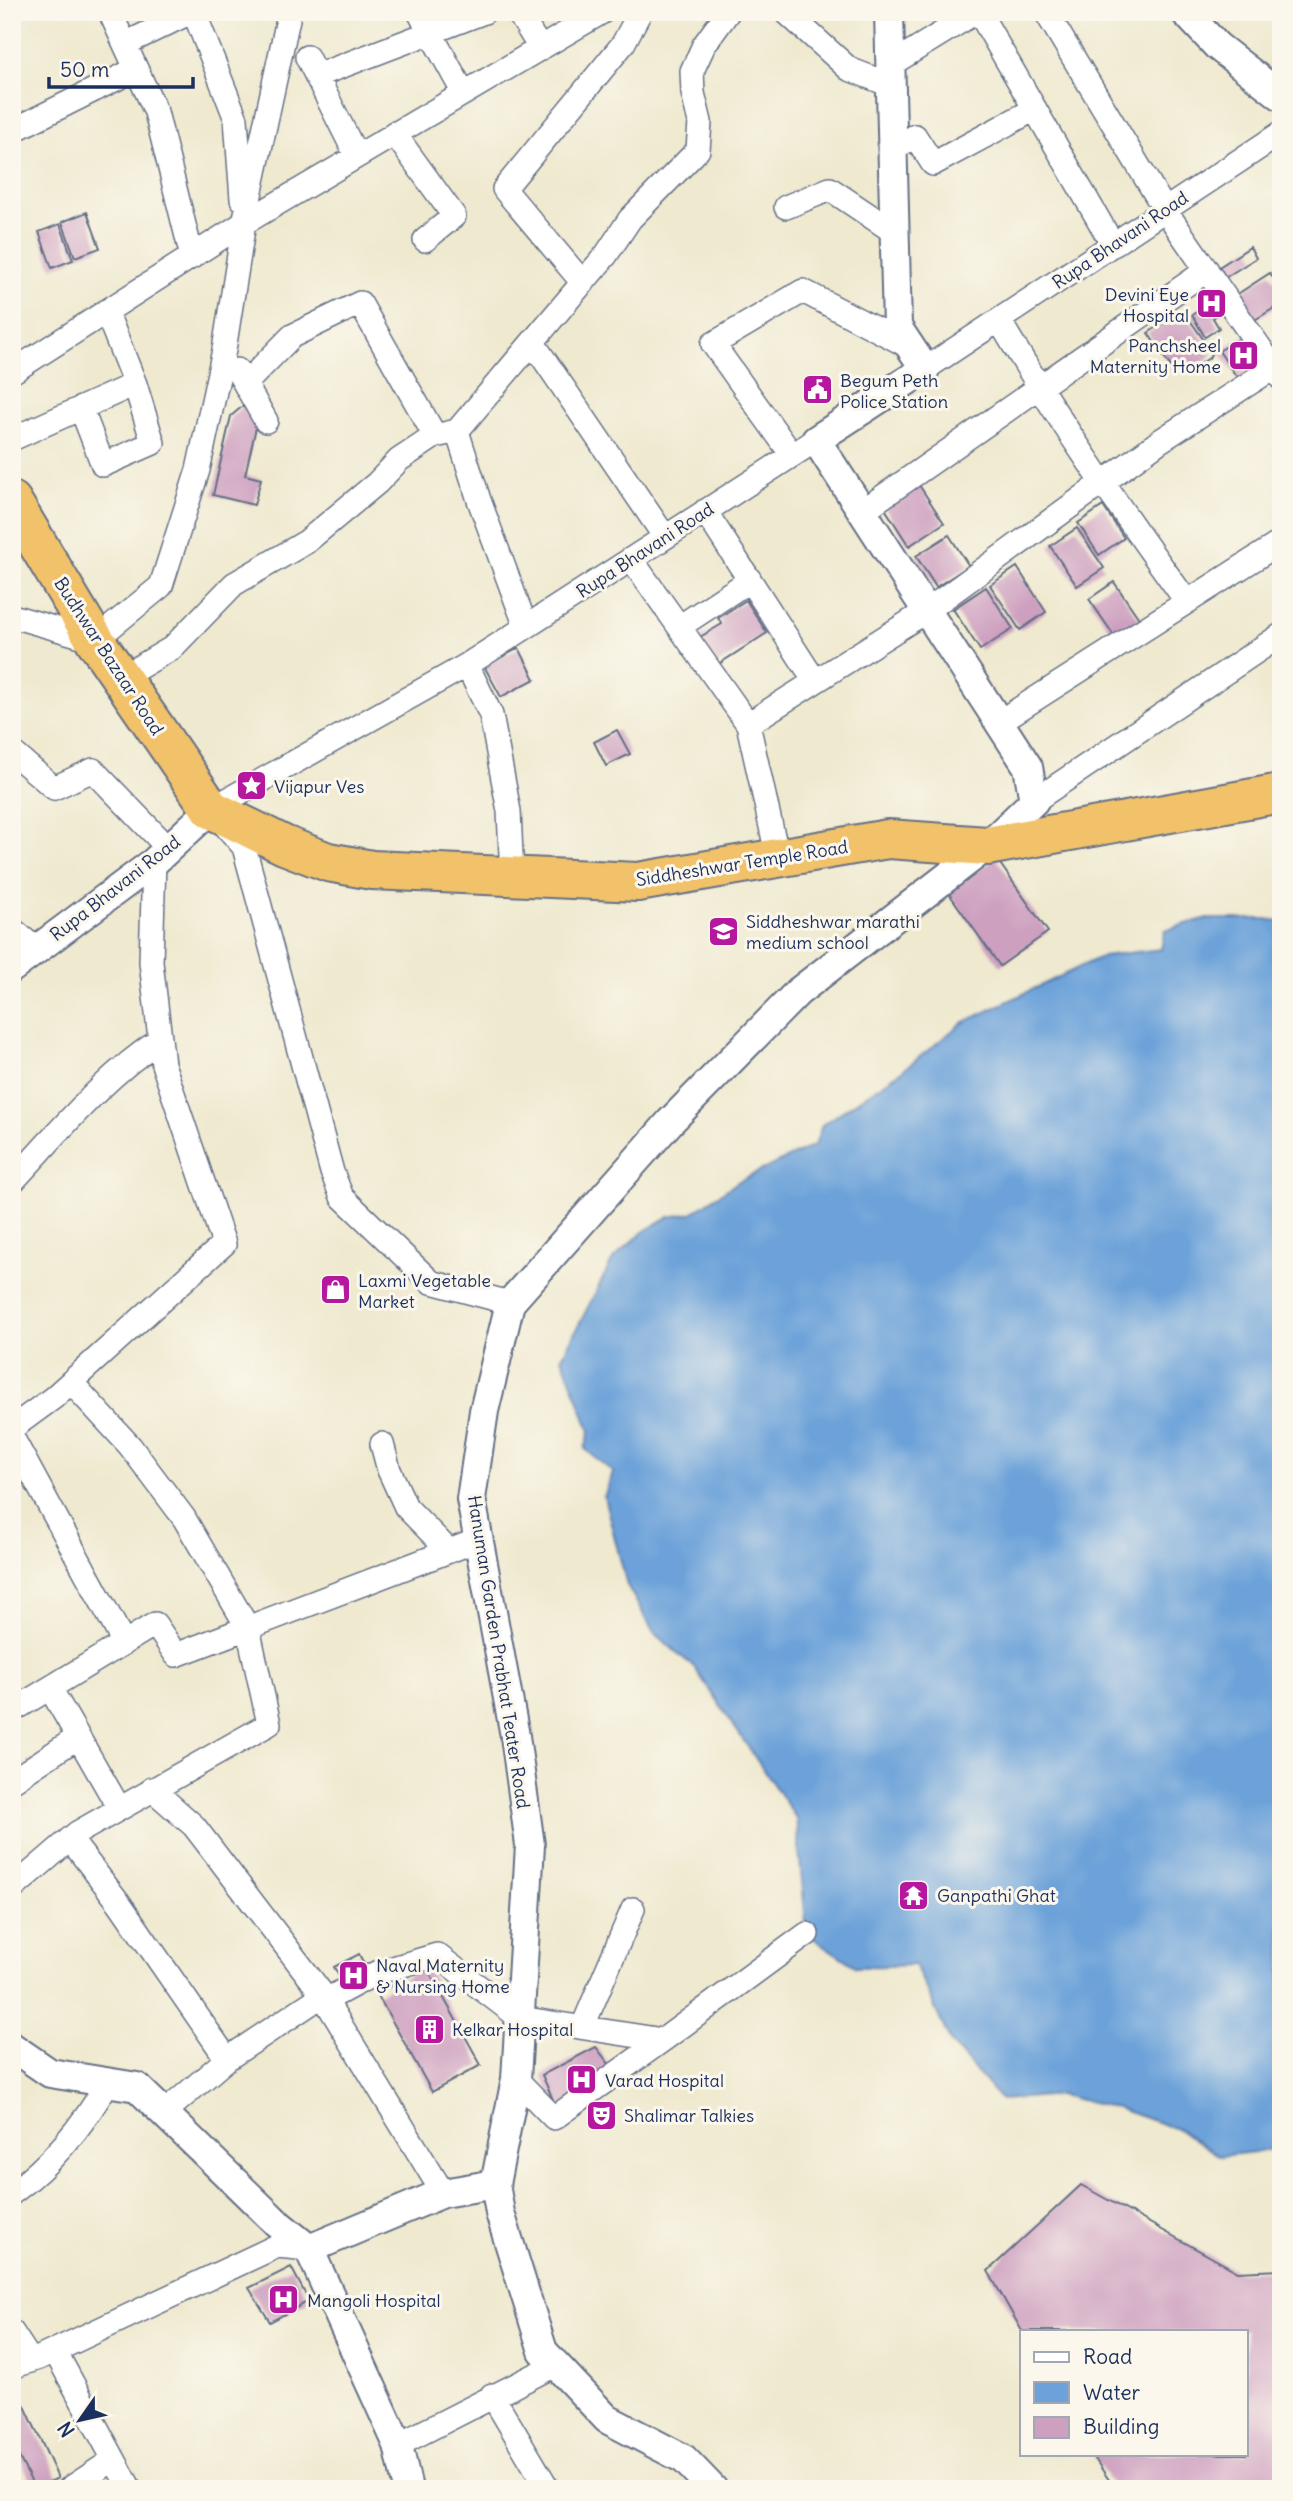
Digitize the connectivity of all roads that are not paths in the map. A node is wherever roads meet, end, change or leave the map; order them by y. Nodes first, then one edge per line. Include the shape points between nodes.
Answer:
1 (110, 12) edge
2 (193, 12) edge
3 (285, 12) edge
4 (419, 12) edge
5 (484, 12) edge
6 (517, 12) edge
7 (602, 12) edge
8 (640, 12) edge
9 (727, 12) edge
10 (786, 12) edge
11 (889, 12) edge
12 (978, 12) edge
13 (1046, 12) edge
14 (1185, 12) edge
15 (430, 33) junction
16 (125, 44) junction
17 (540, 48) junction
18 (136, 69) junction
19 (890, 75) junction
20 (463, 92) junction
21 (1280, 95) edge
22 (1035, 109) junction
23 (12, 131) edge
24 (394, 133) junction
25 (1281, 133) edge
26 (892, 150) junction
27 (356, 156) junction
28 (786, 206) dead end
29 (1165, 210) junction
30 (244, 223) junction
31 (894, 232) junction
32 (425, 240) dead end
33 (1112, 245) junction
34 (192, 257) junction
35 (1207, 270) junction
36 (583, 283) junction
37 (106, 311) junction
38 (999, 320) junction
39 (533, 343) junction
40 (224, 350) junction
41 (920, 359) junction
42 (1278, 370) edge
43 (12, 372) edge
44 (246, 383) junction
45 (135, 384) junction
46 (1039, 389) junction
47 (81, 408) junction
48 (266, 421) dead end
49 (446, 433) junction
50 (12, 439) edge
51 (816, 440) junction
52 (792, 455) junction
53 (1101, 483) junction
54 (12, 501) edge
55 (705, 511) junction
56 (861, 512) junction
57 (665, 537) junction
58 (1281, 542) edge
59 (631, 559) junction
60 (750, 580) junction
61 (1187, 602) junction
62 (925, 612) junction
63 (12, 616) edge
64 (526, 626) junction
65 (679, 627) junction
66 (1281, 635) edge
67 (95, 640) junction
68 (467, 665) junction
69 (121, 678) junction
70 (816, 681) junction
71 (999, 722) junction
72 (748, 724) junction
73 (12, 752) edge
74 (1281, 793) edge
75 (1034, 801) junction
76 (211, 809) junction
77 (986, 846) junction
78 (161, 855) junction
79 (778, 858) junction
80 (512, 877) junction
81 (12, 929) edge
82 (37, 950) junction
83 (12, 968) edge
84 (160, 1040) junction
85 (12, 1182) edge
86 (509, 1303) junction
87 (71, 1382) junction
88 (12, 1428) edge
89 (12, 1437) edge
90 (382, 1444) dead end
91 (478, 1540) junction
92 (449, 1551) junction
93 (248, 1628) junction
94 (124, 1643) junction
95 (50, 1688) junction
96 (12, 1711) edge
97 (78, 1737) junction
98 (12, 1782) edge
99 (152, 1789) junction
100 (119, 1808) junction
101 (70, 1839) junction
102 (12, 1889) edge
103 (633, 1909) dead end
104 (807, 1934) dead end
105 (324, 1997) junction
106 (520, 2018) junction
107 (583, 2026) junction
108 (663, 2039) junction
109 (12, 2047) edge
110 (227, 2060) junction
111 (516, 2080) junction
112 (108, 2082) junction
113 (164, 2113) junction
114 (495, 2185) junction
115 (12, 2193) edge
116 (443, 2193) junction
117 (309, 2249) junction
118 (12, 2332) edge
119 (55, 2351) junction
120 (22, 2364) edge
121 (557, 2364) junction
122 (492, 2395) junction
123 (398, 2445) junction
124 (113, 2460) junction
125 (402, 2486) edge
126 (69, 2489) edge
127 (130, 2489) edge
128 (548, 2489) edge
129 (713, 2489) edge

1 - 16 street
2 - 16 street
2 - 30 street via 236,119
3 - 30 street via 288,19
4 - 15 street
5 - 15 street
6 - 17 street
7 - 17 street
8 - 36 street via 623,44 503,189
9 - 36 street via 692,71 701,122 698,150 630,219
10 - 19 street via 849,69
11 - 19 street
12 - 19 street
12 - 22 street
13 - 29 street
14 - 21 street via 1217,46
15 - 20 street
15 - 27 street via 311,66
16 - 18 street
17 - 20 street
18 - 23 street
18 - 34 street via 156,112
19 - 26 street
20 - 24 street
22 - 26 street via 933,164 915,136
22 - 33 street
24 - 27 street
24 - 32 street via 454,216
25 - 29 street, Rupa Bhavani Road
26 - 31 street
27 - 30 street
28 - 31 street via 830,189
29 - 33 street, Rupa Bhavani Road
29 - 35 street
30 - 34 street
30 - 40 street
31 - 41 street via 897,327
33 - 38 street, Rupa Bhavani Road
34 - 37 street
35 - 42 street
35 - 46 street
36 - 39 street
37 - 43 street
37 - 45 street
38 - 41 street, Rupa Bhavani Road
38 - 46 street
39 - 49 street
39 - 57 street
40 - 44 street
40 - 67 street via 198,470 161,586
41 - 51 street, Rupa Bhavani Road
41 - 52 street via 803,291 713,344
42 - 53 street
44 - 48 street
44 - 49 street via 292,336 360,303
45 - 47 street
45 - 47 street via 153,443 103,465
46 - 53 street
46 - 56 street
47 - 50 street
49 - 64 street via 478,500
49 - 69 street via 399,460 306,542 234,584 172,648
51 - 52 street, Rupa Bhavani Road
51 - 56 street
52 - 55 street, Rupa Bhavani Road
53 - 61 street
53 - 62 street
54 - 67 highway, Budhwar Bazaar Road
55 - 57 street, Rupa Bhavani Road
55 - 60 street
56 - 62 street
57 - 59 street, Rupa Bhavani Road
58 - 61 street
59 - 64 street, Rupa Bhavani Road
59 - 65 street
60 - 65 street
60 - 70 street
61 - 71 street
62 - 70 street
62 - 71 street
63 - 67 street
64 - 68 street, Rupa Bhavani Road
65 - 72 street
66 - 75 street
67 - 69 highway, Budhwar Bazaar Road
68 - 76 street, Rupa Bhavani Road
68 - 80 street via 491,715 509,811
69 - 76 highway, Budhwar Bazaar Road
70 - 72 street
71 - 75 street via 1028,767
72 - 79 street
73 - 78 street via 54,788 93,771
74 - 77 highway, Siddheshwar Temple Road
75 - 77 street, Hanuman Garden Prabhat Teater Road
76 - 78 street, Rupa Bhavani Road
76 - 80 highway, Siddheshwar Temple Road via 328,862 372,870
76 - 86 street via 244,847 342,1198 431,1282
77 - 79 highway, Siddheshwar Temple Road via 888,839
77 - 86 street, Hanuman Garden Prabhat Teater Road via 797,992 670,1122
78 - 82 street, Rupa Bhavani Road
78 - 84 street via 151,962
79 - 80 highway, Siddheshwar Temple Road via 638,882
81 - 82 street
82 - 83 street, Rupa Bhavani Road
84 - 85 street via 133,1057
84 - 87 street via 163,1064 225,1244
86 - 91 street, Hanuman Garden Prabhat Teater Road via 484,1411 471,1499
87 - 88 street
87 - 93 street via 130,1446 184,1518
89 - 94 street
90 - 92 street via 406,1507
91 - 92 street
91 - 106 street, Hanuman Garden Prabhat Teater Road via 530,1845
92 - 93 street
93 - 94 street via 176,1655 155,1625
93 - 99 street via 269,1724
94 - 95 street
95 - 96 street
95 - 97 street
97 - 98 street
97 - 100 street
99 - 100 street
99 - 105 street via 194,1826
100 - 101 street
101 - 102 street
101 - 110 street via 120,1903
103 - 107 street
104 - 108 street
105 - 106 street via 376,1973 437,1955
105 - 110 street
105 - 116 street
106 - 107 street
106 - 111 street, Hanuman Garden Prabhat Teater Road
107 - 108 street
108 - 111 street via 554,2118
109 - 112 street via 50,2073
110 - 113 street
111 - 114 street, Hanuman Garden Prabhat Teater Road
112 - 113 street via 137,2087
112 - 115 street via 90,2114 42,2171
113 - 117 street
114 - 116 street
114 - 121 street, Hanuman Garden Prabhat Teater Road via 543,2351
116 - 117 street
117 - 119 street via 277,2246
117 - 123 street
118 - 120 street
119 - 120 street
119 - 124 street
121 - 122 street
121 - 129 street, Hanuman Garden Prabhat Teater Road via 607,2419 684,2459
122 - 123 street
122 - 128 street
123 - 125 street
124 - 126 street
124 - 127 street

